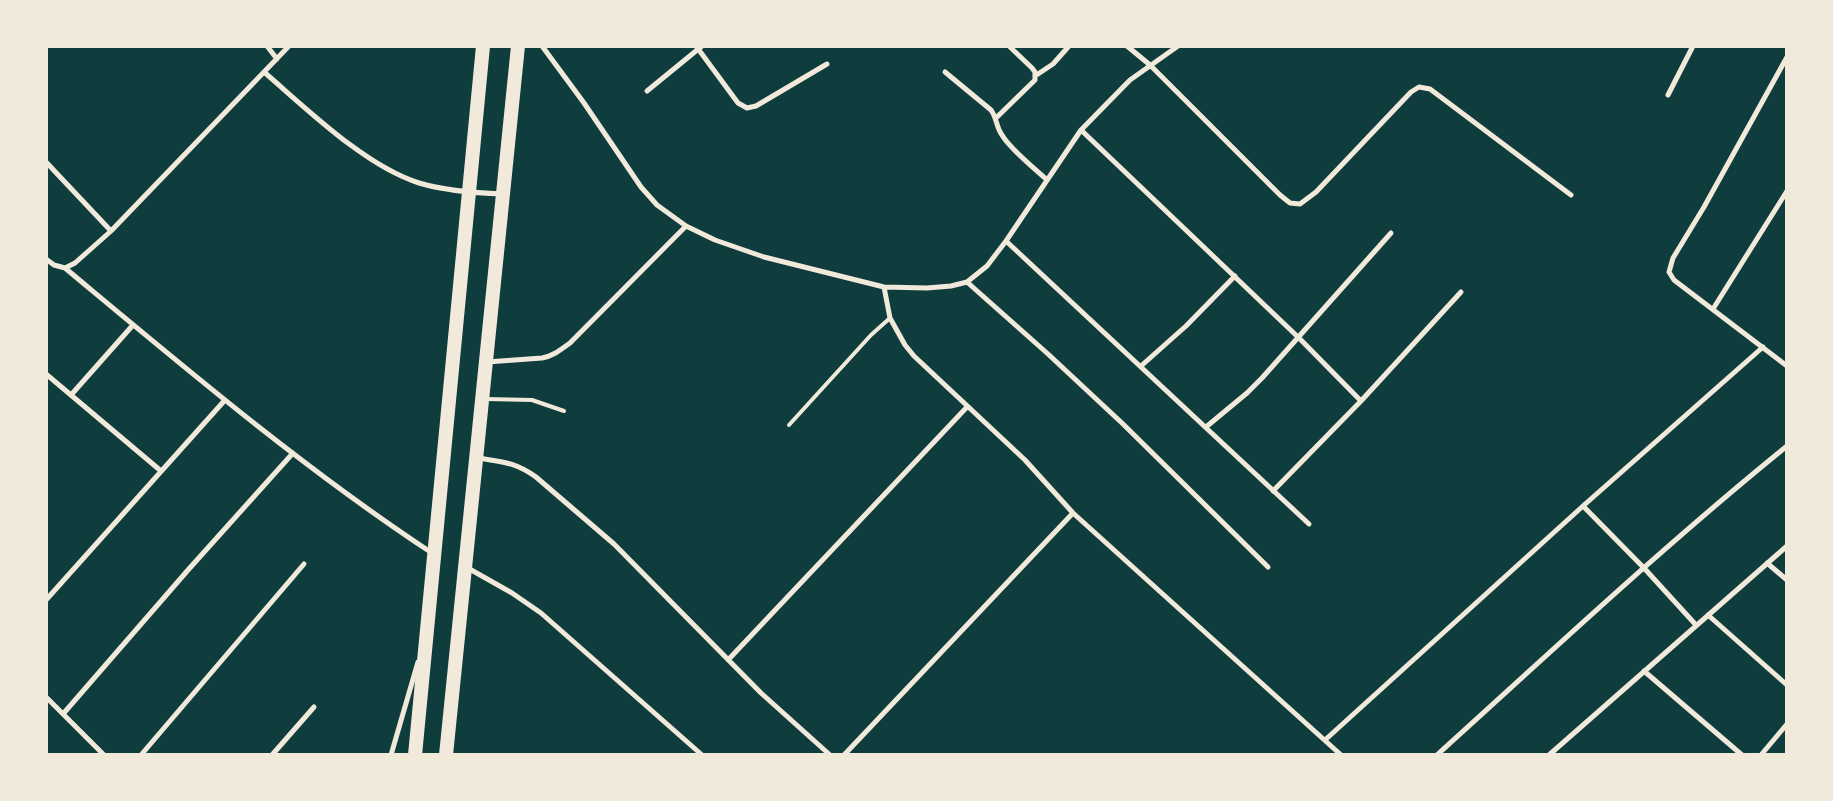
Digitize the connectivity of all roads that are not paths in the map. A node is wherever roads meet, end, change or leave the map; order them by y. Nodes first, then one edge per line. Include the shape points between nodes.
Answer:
1 (267, 46) edge
2 (289, 46) edge
3 (483, 46) edge
4 (518, 46) edge
5 (542, 46) edge
6 (1009, 46) edge
7 (1069, 46) edge
8 (1127, 46) edge
9 (1178, 46) edge
10 (1694, 46) edge
11 (699, 47) edge
12 (1787, 57) edge
13 (277, 59) junction
14 (826, 64) dead end
15 (1150, 65) junction
16 (264, 72) junction
17 (945, 72) dead end
18 (1035, 76) junction
19 (647, 91) dead end
20 (1668, 94) dead end
21 (996, 118) junction
22 (1081, 130) junction
23 (46, 162) edge
24 (1046, 179) junction
25 (1787, 191) edge
26 (469, 193) junction
27 (503, 194) junction
28 (1571, 195) dead end
29 (686, 226) junction
30 (111, 231) junction
31 (1391, 233) dead end
32 (1006, 241) junction
33 (46, 259) edge
34 (64, 268) junction
35 (1235, 276) junction
36 (966, 282) junction
37 (884, 287) junction
38 (1461, 292) dead end
39 (1713, 309) junction
40 (890, 318) junction
41 (133, 325) junction
42 (1299, 338) junction
43 (1763, 347) junction
44 (486, 362) junction
45 (1141, 366) junction
46 (1787, 366) edge
47 (46, 374) edge
48 (71, 394) junction
49 (482, 399) junction
50 (225, 400) junction
51 (1361, 401) junction
52 (967, 407) junction
53 (564, 411) dead end
54 (789, 425) dead end
55 (1206, 427) junction
56 (1787, 446) edge
57 (293, 453) junction
58 (476, 458) junction
59 (161, 471) junction
60 (1273, 490) junction
61 (1583, 506) junction
62 (1073, 513) junction
63 (1309, 524) dead end
64 (1787, 546) edge
65 (435, 554) junction
66 (1767, 563) junction
67 (304, 564) dead end
68 (466, 567) junction
69 (1268, 567) dead end
70 (1644, 568) junction
71 (1787, 580) edge
72 (46, 600) edge
73 (1708, 615) junction
74 (1696, 625) junction
75 (427, 631) junction
76 (728, 660) junction
77 (1644, 671) junction
78 (1787, 685) edge
79 (46, 697) edge
80 (314, 707) dead end
81 (63, 714) junction
82 (1787, 724) edge
83 (1325, 740) junction
84 (104, 755) edge
85 (141, 755) edge
86 (272, 755) edge
87 (391, 755) edge
88 (415, 755) edge
89 (446, 755) edge
90 (702, 755) edge
91 (830, 755) edge
92 (844, 755) edge
93 (1341, 755) edge
94 (1437, 755) edge
95 (1549, 755) edge
96 (1742, 755) edge
97 (1761, 755) edge

1 - 13 street
2 - 13 street
3 - 26 highway
4 - 27 highway
5 - 29 street via 641,187 657,205
6 - 18 street via 1032,68
7 - 18 street via 1053,64
8 - 15 street
9 - 15 street
10 - 20 street
11 - 14 street via 738,102 747,108 756,106
11 - 19 street
12 - 39 street via 1669,266 1674,280
13 - 16 street
15 - 22 street via 1125,85
15 - 28 street via 1290,203 1300,204 1316,192 1419,87 1430,89
16 - 26 street via 319,120 376,163 420,183
16 - 30 street
17 - 21 street via 991,110
18 - 21 street via 1033,83
21 - 24 street via 1005,139
22 - 24 street
22 - 35 street
23 - 30 street
24 - 32 street
25 - 39 street
26 - 27 street
26 - 65 highway
27 - 44 highway
29 - 37 street via 764,257
29 - 44 street via 570,343 550,357
30 - 34 street via 75,263
31 - 42 street
32 - 36 street via 987,266
32 - 45 street
33 - 34 street
34 - 41 street
35 - 42 street
35 - 45 street
36 - 37 street via 927,288
36 - 69 street via 1123,424
37 - 40 street
38 - 51 street
39 - 43 street
40 - 52 street via 914,356
40 - 54 lane
41 - 48 street
41 - 50 street
42 - 51 street
42 - 55 street via 1247,393
43 - 46 street
43 - 61 street
44 - 49 highway
45 - 55 street
47 - 48 street
48 - 59 street
49 - 53 lane via 532,400
49 - 58 highway
50 - 57 street
50 - 59 street
51 - 60 street
52 - 62 street via 1025,460
52 - 76 street
55 - 60 street
56 - 70 street
57 - 65 street
57 - 81 street
58 - 68 highway
58 - 76 street via 522,467 536,477 614,544
59 - 72 street
60 - 63 street
61 - 70 street
61 - 83 street
62 - 83 street
62 - 92 street
64 - 66 street
65 - 75 highway
66 - 71 street
66 - 73 street
67 - 85 street
68 - 89 highway
68 - 90 street via 541,612
70 - 74 street
70 - 94 street
73 - 74 street
73 - 78 street
74 - 77 street
75 - 87 street
75 - 88 highway
76 - 91 street
77 - 95 street
77 - 96 street
79 - 81 street
80 - 86 street
81 - 84 street
82 - 97 street
83 - 93 street

